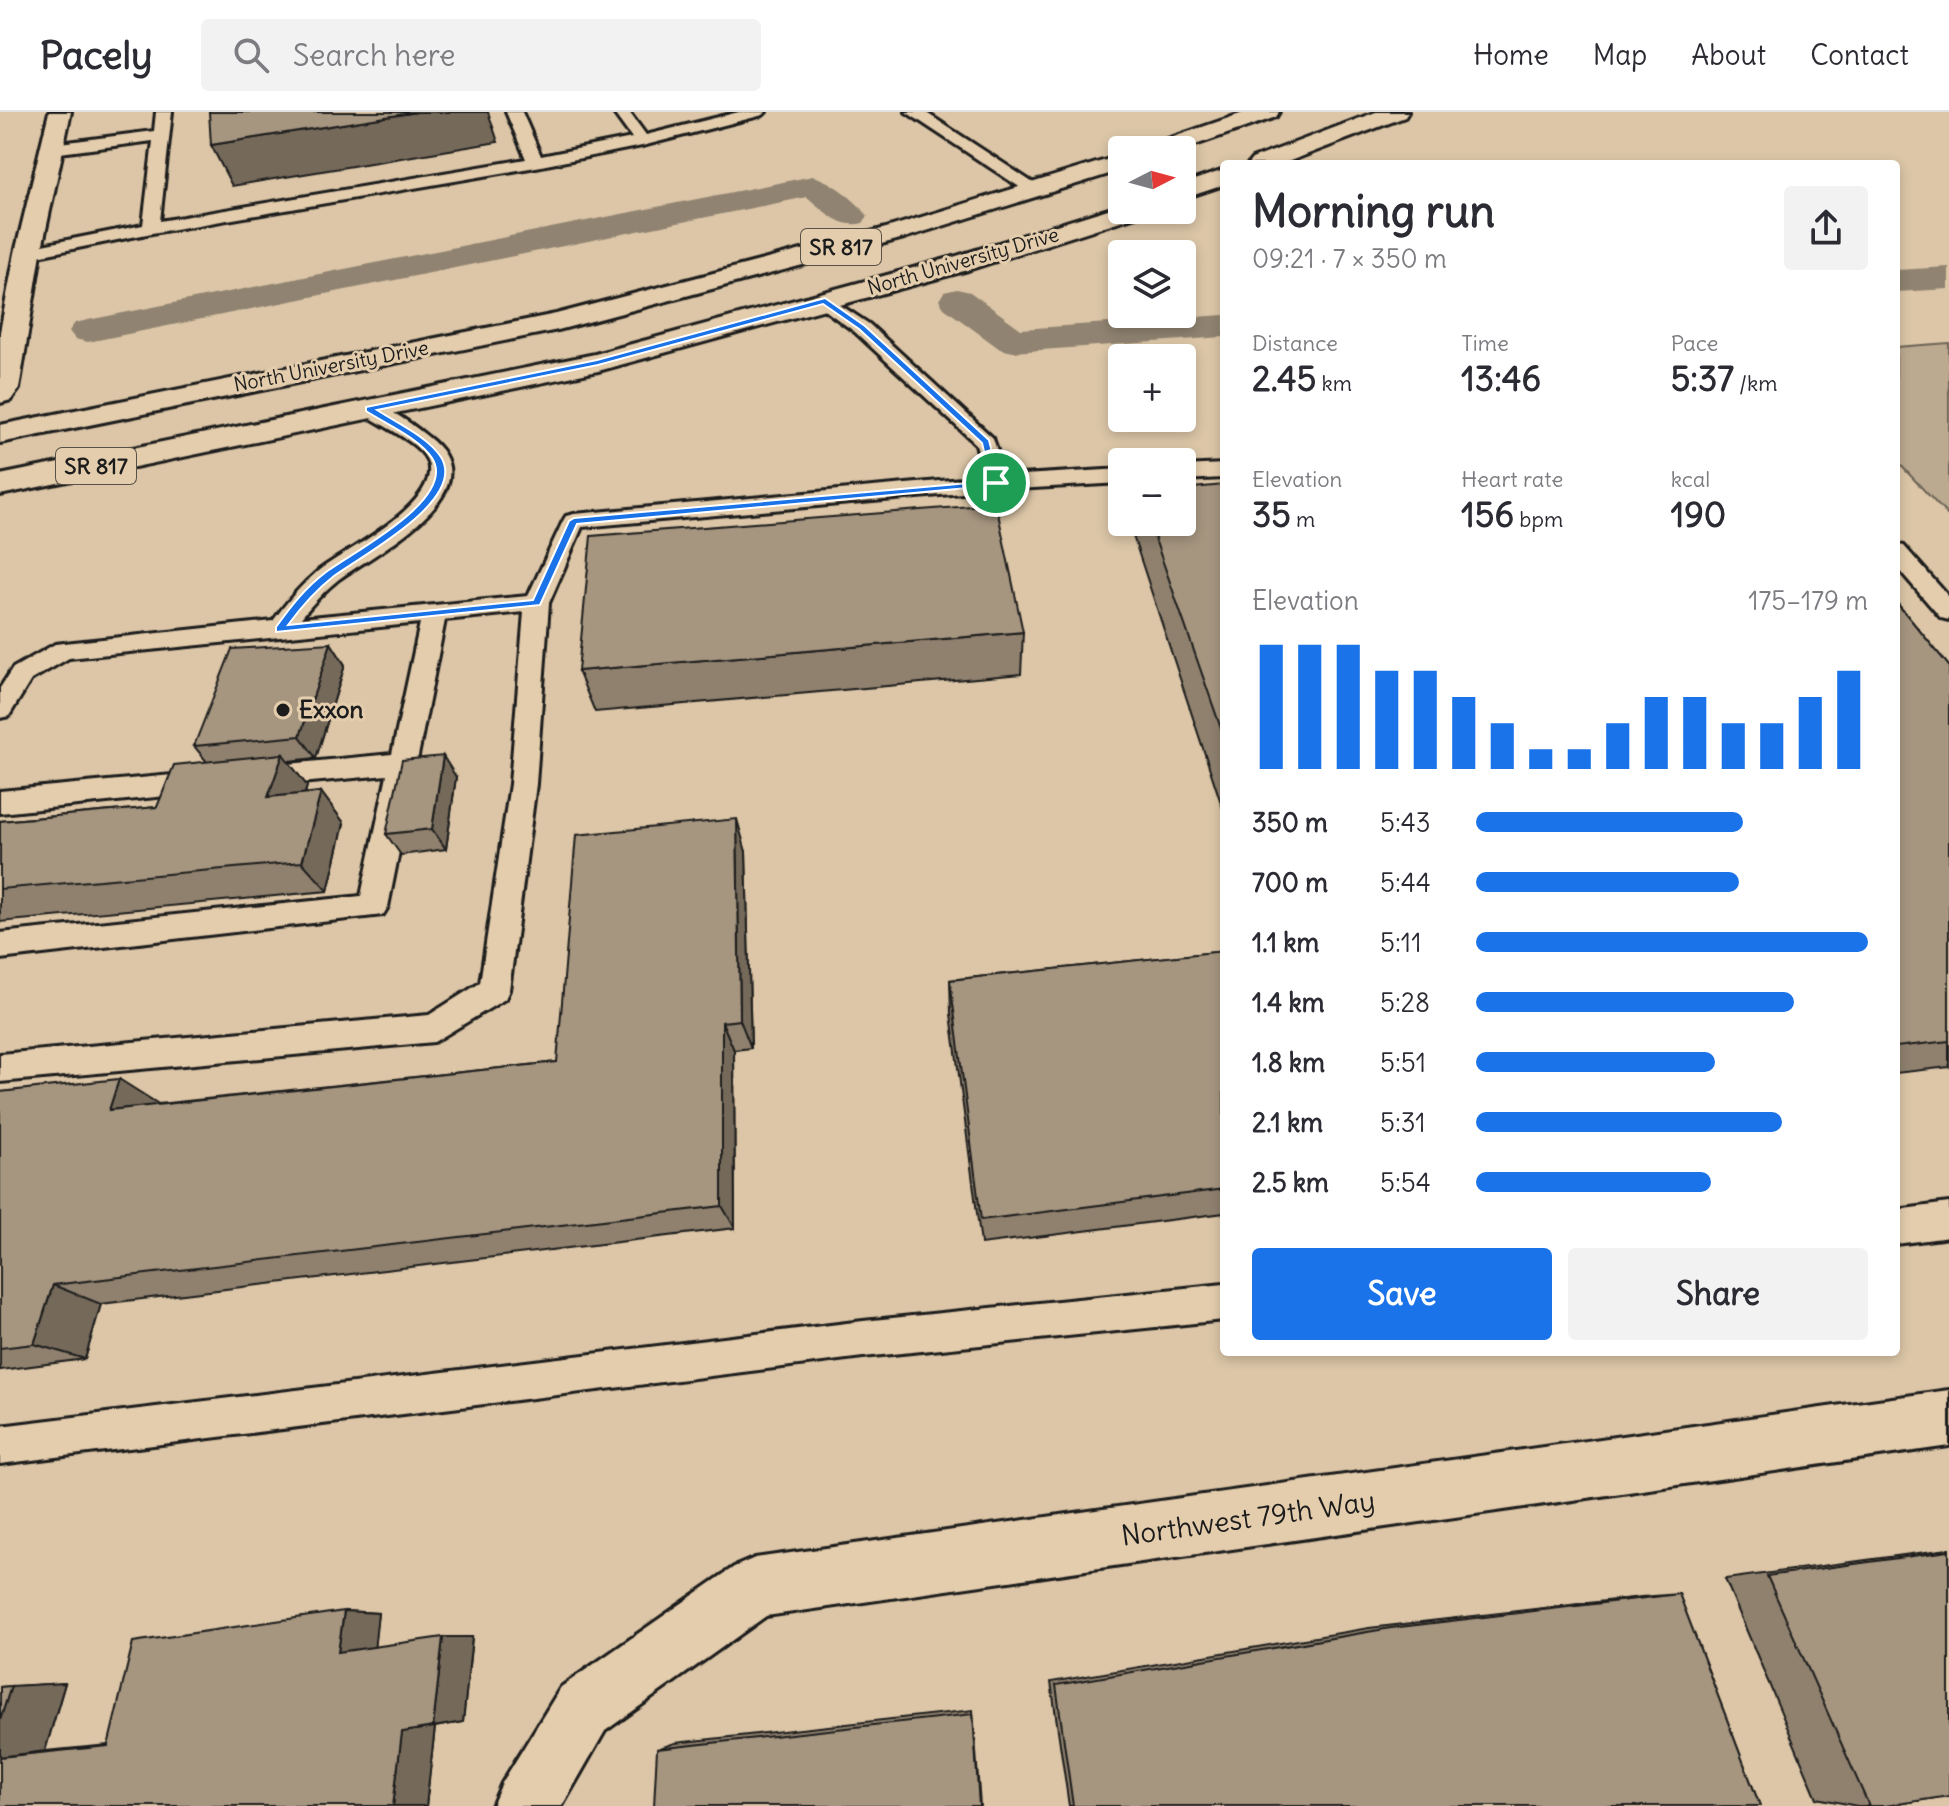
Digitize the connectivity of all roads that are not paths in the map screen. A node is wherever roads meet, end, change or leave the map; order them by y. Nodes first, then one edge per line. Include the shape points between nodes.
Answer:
1 (38, 112) edge
2 (60, 112) edge
3 (164, 112) edge
4 (533, 112) edge
5 (621, 112) edge
6 (758, 112) edge
7 (914, 112) edge
8 (1268, 112) edge
9 (1397, 112) edge
10 (517, 119) edge
11 (162, 135) junction
12 (1196, 137) edge
13 (642, 141) junction
14 (52, 149) junction
15 (25, 157) dead end
16 (1271, 160) edge
17 (536, 162) junction
18 (1108, 167) edge
19 (1220, 178) edge
20 (1196, 187) edge
21 (1036, 190) junction
22 (1108, 217) edge
23 (151, 228) junction
24 (28, 253) junction
25 (825, 301) junction
26 (0, 394) edge
27 (370, 409) junction
28 (0, 434) edge
29 (1220, 471) edge
30 (1196, 472) edge
31 (1108, 477) edge
32 (996, 483) junction
33 (0, 485) edge
34 (1900, 556) edge
35 (537, 603) junction
36 (1949, 612) edge
37 (434, 614) junction
38 (280, 629) junction
39 (0, 709) edge
40 (403, 763) junction
41 (0, 802) edge
42 (0, 946) edge
43 (0, 1068) edge
44 (1949, 1220) edge
45 (1900, 1226) edge
46 (1220, 1302) edge
47 (1949, 1418) edge
48 (0, 1445) edge
49 (525, 1806) edge

1 - 15 main road
2 - 14 main road
3 - 11 lane
4 - 10 lane
5 - 13 lane
6 - 13 lane
7 - 21 lane
8 - 12 main road
9 - 16 main road
10 - 17 lane
11 - 14 lane
11 - 23 lane
13 - 17 lane
14 - 24 main road
17 - 23 lane
18 - 21 main road, North University Drive / SR 817
19 - 20 main road
21 - 28 main road, North University Drive / SR 817 via 558,322
22 - 25 main road, North University Drive / SR 817
23 - 24 lane
24 - 26 main road
25 - 27 main road, North University Drive / SR 817 via 598,362
25 - 32 lane via 862,328 986,442
27 - 33 main road, North University Drive / SR 817
27 - 38 lane via 438,460 436,489 409,520 301,599
29 - 30 lane
31 - 32 lane
32 - 35 lane via 574,521
34 - 36 lane
35 - 37 lane
35 - 43 lane via 523,784 494,990 434,1028
37 - 38 lane
37 - 40 lane
38 - 39 lane via 64,650 22,674
40 - 41 lane
40 - 42 lane via 373,907
44 - 45 lane
46 - 48 lane via 863,1339
47 - 49 main road, Northwest 79th Way via 755,1588 583,1709

